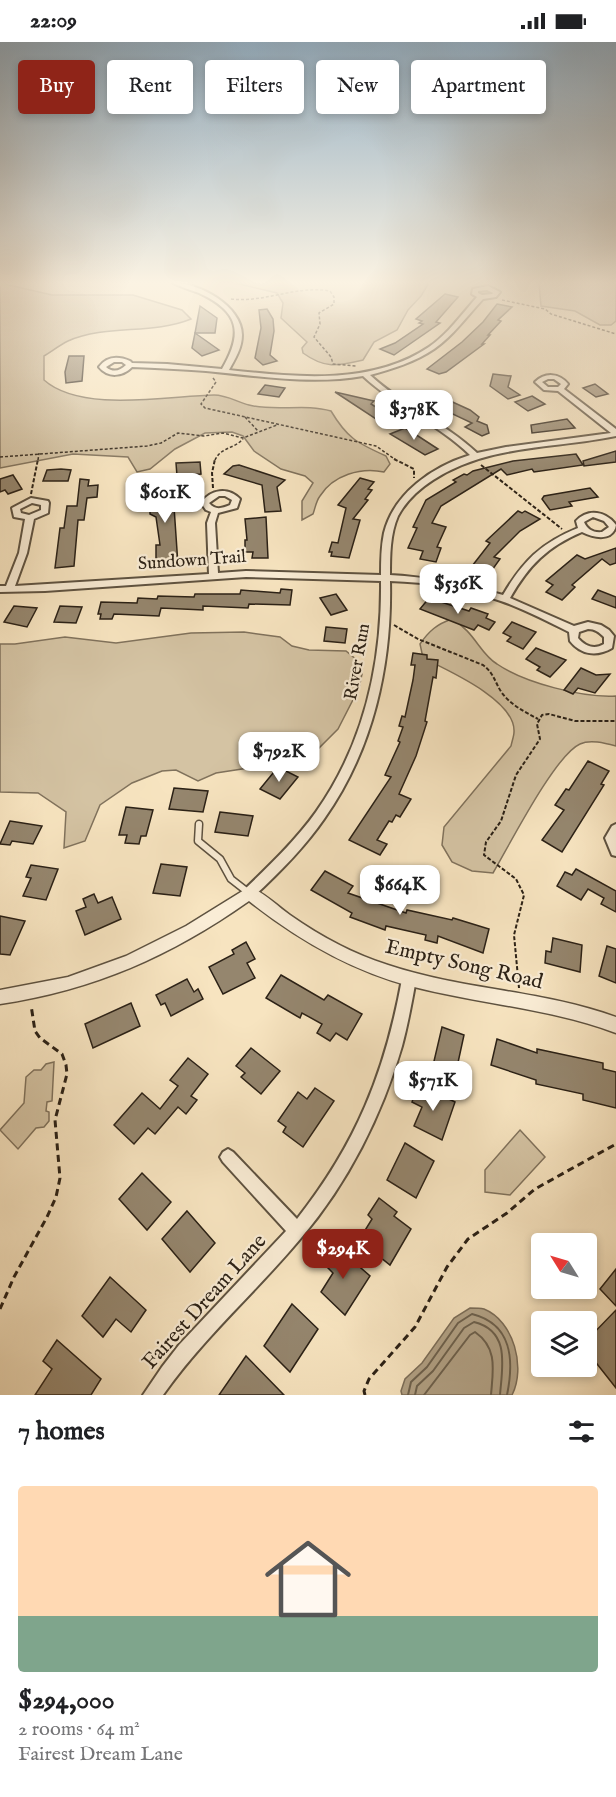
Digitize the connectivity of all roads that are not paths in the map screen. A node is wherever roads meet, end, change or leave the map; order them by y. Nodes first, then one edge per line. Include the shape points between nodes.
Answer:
1 (237, 346) edge
2 (433, 346) edge
3 (130, 365) dead end
4 (225, 370) junction
5 (368, 372) junction
6 (560, 389) dead end
7 (616, 434) edge
8 (473, 457) junction
9 (215, 510) junction
10 (30, 518) junction
11 (583, 529) dead end
12 (214, 575) junction
13 (386, 578) junction
14 (5, 589) edge
15 (505, 599) junction
16 (574, 630) dead end
17 (199, 824) dead end
18 (616, 829) edge
19 (616, 851) edge
20 (249, 892) junction
21 (409, 979) junction
22 (0, 997) edge
23 (616, 1024) edge
24 (228, 1157) dead end
25 (297, 1231) junction
26 (152, 1395) edge

1 - 4 street
2 - 5 street via 405,361
3 - 4 street
4 - 5 street via 300,377
5 - 8 street via 390,395 453,436
6 - 7 street
7 - 8 street, River Run
8 - 13 street, River Run via 421,483 399,506 386,538
9 - 9 street via 209,508 206,499 214,494 232,495 236,503 229,509
9 - 12 street via 211,523
10 - 10 street via 15,512 19,504 41,500 47,506 42,514
10 - 14 street via 23,553
11 - 15 street via 549,544 532,558
12 - 13 street, Sundown Trail
12 - 14 street, Sundown Trail
13 - 15 street, Sundown Trail via 432,581
13 - 20 street, River Run via 386,624 373,697 344,777 306,836
15 - 16 street, Sundown Trail
17 - 20 lane via 198,841 220,859 231,879
18 - 19 street via 611,838
20 - 21 street, Empty Song Road via 322,944
20 - 22 street, River Run via 211,921 141,958 107,972
21 - 23 street, Empty Song Road via 587,1014
21 - 25 street, Fairest Dream Lane via 395,1046 374,1103 337,1174
24 - 25 street
25 - 26 street, Fairest Dream Lane

